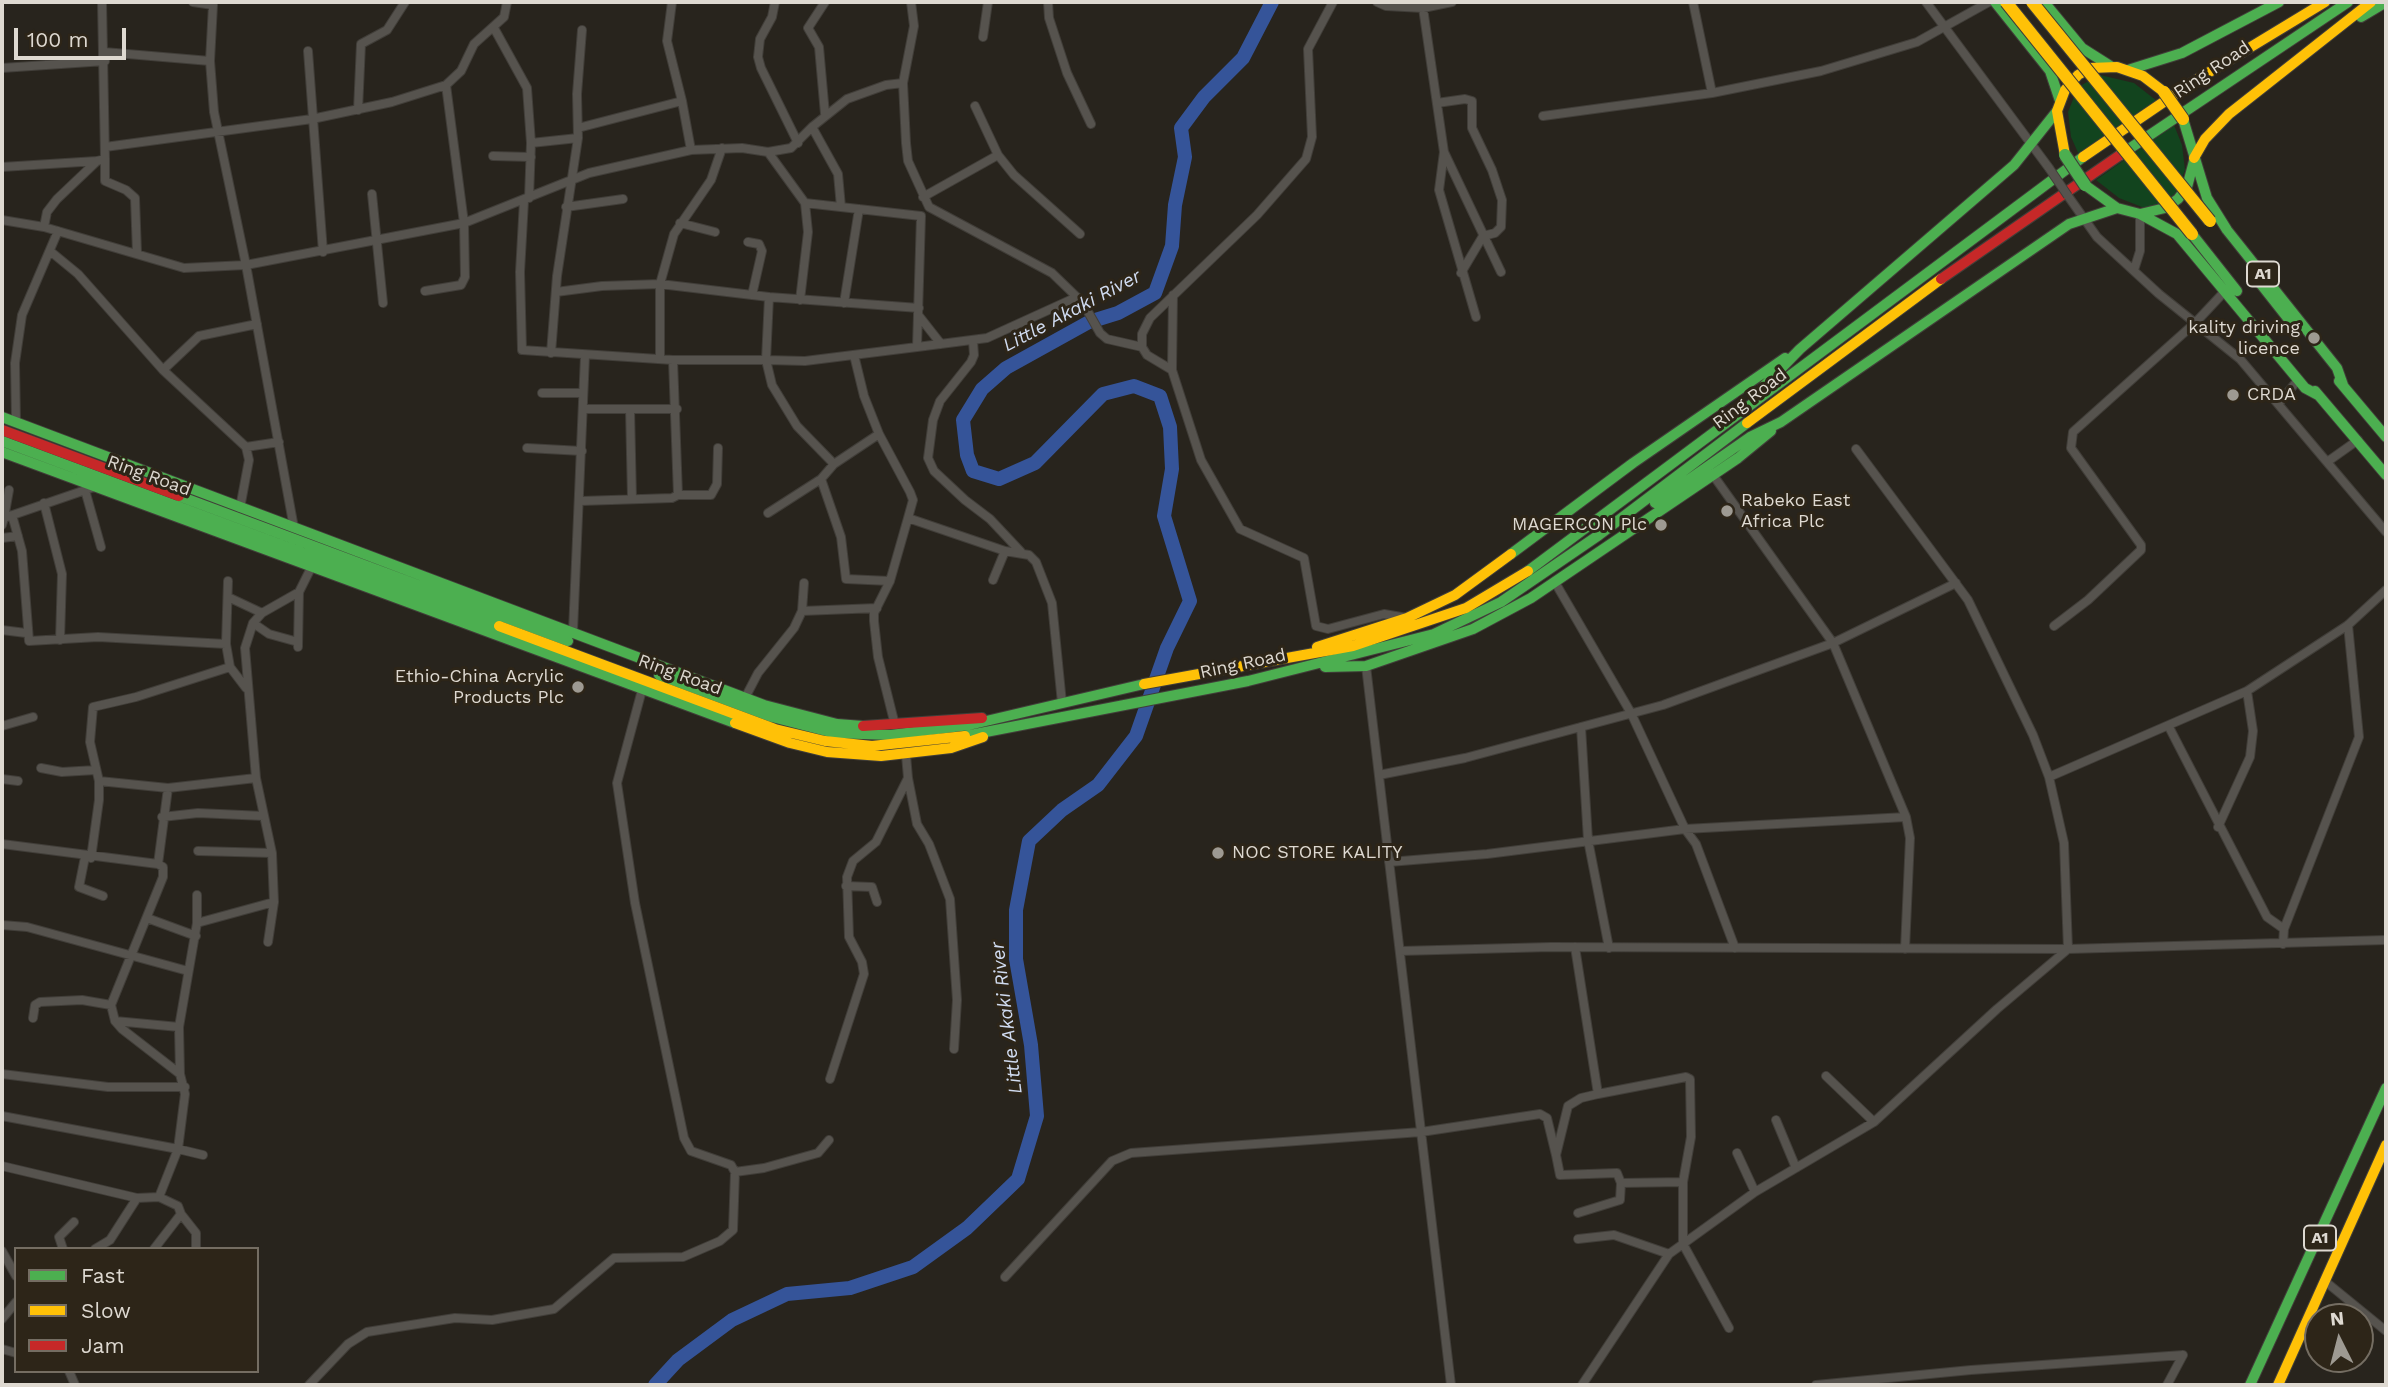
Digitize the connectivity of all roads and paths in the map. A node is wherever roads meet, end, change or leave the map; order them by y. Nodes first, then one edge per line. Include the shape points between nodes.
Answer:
1 (102, 2) edge
2 (193, 2) edge
3 (405, 2) edge
4 (507, 2) edge
5 (672, 2) edge
6 (775, 2) edge
7 (825, 2) edge
8 (911, 2) edge
9 (988, 2) edge
10 (1048, 2) edge
11 (1332, 2) edge
12 (1377, 2) edge
13 (1452, 2) edge
14 (1693, 2) edge
15 (1926, 2) edge
16 (1989, 2) edge
17 (1995, 2) edge
18 (2006, 2) edge
19 (2032, 2) edge
20 (2044, 2) edge
21 (2279, 2) edge
22 (2325, 2) edge
23 (2348, 2) edge
24 (2371, 2) edge
25 (2386, 2) edge
26 (213, 4) edge
27 (1423, 8) junction
28 (1945, 24) junction
29 (494, 28) junction
30 (582, 30) dead end
31 (2338, 31) junction
32 (983, 37) dead end
33 (308, 51) dead end
34 (105, 56) junction
35 (210, 61) junction
36 (2112, 67) junction
37 (2, 68) edge
38 (2128, 70) junction
39 (903, 83) junction
40 (446, 85) junction
41 (1712, 93) junction
42 (682, 101) junction
43 (1437, 103) junction
44 (975, 106) dead end
45 (2059, 106) junction
46 (358, 110) junction
47 (825, 114) junction
48 (1543, 116) dead end
49 (312, 119) junction
50 (1091, 124) dead end
51 (812, 127) junction
52 (578, 128) junction
53 (219, 131) junction
54 (578, 138) junction
55 (531, 143) junction
56 (798, 143) junction
57 (2032, 145) junction
58 (105, 147) junction
59 (722, 148) junction
60 (691, 150) junction
61 (768, 152) junction
62 (1444, 152) junction
63 (998, 155) junction
64 (493, 156) dead end
65 (531, 157) junction
66 (2194, 158) junction
67 (101, 160) junction
68 (2, 167) edge
69 (571, 181) junction
70 (372, 194) dead end
71 (923, 197) junction
72 (623, 198) dead end
73 (527, 200) junction
74 (805, 203) junction
75 (566, 207) junction
76 (841, 207) junction
77 (929, 207) junction
78 (2118, 208) junction
79 (859, 209) junction
80 (2140, 214) junction
81 (921, 216) junction
82 (2083, 217) junction
83 (2, 220) edge
84 (464, 223) junction
85 (680, 223) junction
86 (44, 227) junction
87 (58, 232) junction
88 (715, 232) dead end
89 (1080, 234) dead end
90 (1483, 236) junction
91 (377, 241) junction
92 (748, 242) dead end
93 (50, 251) junction
94 (323, 251) junction
95 (137, 253) junction
96 (246, 265) junction
97 (2134, 270) junction
98 (1501, 272) dead end
99 (1461, 273) junction
100 (660, 284) junction
101 (2226, 290) junction
102 (425, 291) dead end
103 (556, 292) junction
104 (752, 295) junction
105 (1173, 295) junction
106 (769, 297) junction
107 (1077, 297) junction
108 (800, 300) junction
109 (383, 303) dead end
110 (844, 303) junction
111 (919, 312) junction
112 (1476, 317) dead end
113 (2196, 322) junction
114 (257, 324) junction
115 (973, 341) junction
116 (941, 344) junction
117 (1142, 346) junction
118 (916, 347) junction
119 (1800, 349) junction
120 (551, 353) junction
121 (854, 355) junction
122 (585, 356) junction
123 (660, 359) junction
124 (673, 360) junction
125 (766, 360) junction
126 (163, 370) junction
127 (1172, 370) junction
128 (2298, 380) junction
129 (2343, 385) junction
130 (542, 393) dead end
131 (583, 393) junction
132 (2318, 395) junction
133 (2278, 404) junction
134 (1744, 408) junction
135 (583, 409) junction
136 (630, 409) junction
137 (677, 409) junction
138 (2, 417) edge
139 (16, 422) junction
140 (1781, 422) junction
141 (2, 430) edge
142 (879, 434) junction
143 (2386, 437) edge
144 (2358, 439) junction
145 (2, 441) edge
146 (279, 442) junction
147 (246, 447) junction
148 (527, 448) dead end
149 (718, 448) dead end
150 (1856, 449) dead end
151 (582, 451) junction
152 (2, 452) edge
153 (2327, 462) junction
154 (834, 464) junction
155 (1713, 475) junction
156 (2386, 475) edge
157 (821, 479) junction
158 (91, 488) junction
159 (9, 490) dead end
160 (678, 495) junction
161 (632, 499) junction
162 (581, 501) junction
163 (44, 503) junction
164 (240, 508) junction
165 (768, 513) dead end
166 (908, 518) junction
167 (6, 520) edge
168 (294, 528) junction
169 (2386, 532) edge
170 (1599, 535) junction
171 (18, 536) junction
172 (2, 538) edge
173 (101, 547) dead end
174 (1005, 551) junction
175 (1021, 552) junction
176 (312, 566) junction
177 (993, 580) dead end
178 (228, 581) dead end
179 (890, 581) junction
180 (804, 583) dead end
181 (1956, 583) junction
182 (1556, 584) junction
183 (2386, 590) edge
184 (299, 592) junction
185 (228, 597) junction
186 (877, 608) junction
187 (802, 611) junction
188 (262, 613) junction
189 (1407, 618) junction
190 (253, 622) junction
191 (2348, 625) junction
192 (2054, 626) dead end
193 (2, 630) edge
194 (573, 631) junction
195 (26, 633) junction
196 (60, 640) junction
197 (226, 643) junction
198 (1833, 643) junction
199 (1300, 656) junction
200 (1366, 666) junction
201 (230, 667) junction
202 (1305, 669) junction
203 (246, 688) junction
204 (642, 691) junction
205 (2247, 691) junction
206 (745, 698) junction
207 (1062, 703) junction
208 (1631, 713) junction
209 (33, 717) dead end
210 (988, 719) junction
211 (895, 725) junction
212 (2, 726) edge
213 (1581, 727) junction
214 (2169, 727) junction
215 (990, 733) junction
216 (906, 755) junction
217 (41, 768) dead end
218 (96, 770) junction
219 (1379, 775) junction
220 (2049, 777) junction
221 (256, 778) junction
222 (908, 778) junction
223 (2, 779) edge
224 (18, 781) dead end
225 (99, 781) junction
226 (167, 788) junction
227 (264, 816) junction
228 (162, 817) junction
229 (1906, 817) junction
230 (2218, 827) junction
231 (1685, 829) junction
232 (1588, 839) junction
233 (2, 844) edge
234 (198, 851) dead end
235 (272, 853) junction
236 (88, 857) junction
237 (1389, 862) junction
238 (158, 864) junction
239 (846, 886) junction
240 (197, 895) dead end
241 (103, 896) dead end
242 (274, 902) junction
243 (877, 902) dead end
244 (146, 918) junction
245 (197, 923) junction
246 (2, 925) edge
247 (2284, 929) junction
248 (196, 936) junction
249 (2386, 940) edge
250 (268, 942) dead end
251 (2283, 944) junction
252 (1575, 947) junction
253 (1609, 948) junction
254 (1735, 948) junction
255 (2068, 948) junction
256 (1905, 949) junction
257 (1400, 951) junction
258 (130, 954) junction
259 (188, 971) junction
260 (111, 1005) junction
261 (33, 1018) dead end
262 (115, 1021) junction
263 (179, 1027) junction
264 (954, 1049) dead end
265 (2, 1074) edge
266 (180, 1074) junction
267 (1826, 1076) dead end
268 (831, 1079) dead end
269 (185, 1087) junction
270 (2386, 1088) edge
271 (1598, 1094) junction
272 (2, 1116) edge
273 (1776, 1120) dead end
274 (1874, 1122) junction
275 (1421, 1132) junction
276 (830, 1140) dead end
277 (2386, 1145) edge
278 (178, 1149) junction
279 (1737, 1153) dead end
280 (203, 1155) dead end
281 (1556, 1156) junction
282 (2, 1166) edge
283 (1796, 1168) junction
284 (735, 1172) junction
285 (1683, 1182) junction
286 (1621, 1183) junction
287 (1755, 1192) junction
288 (159, 1197) junction
289 (137, 1198) junction
290 (1578, 1213) dead end
291 (181, 1214) junction
292 (74, 1222) dead end
293 (1577, 1239) dead end
294 (1683, 1244) junction
295 (62, 1247) edge
296 (99, 1247) edge
297 (156, 1247) edge
298 (196, 1247) edge
299 (2, 1251) edge
300 (1669, 1254) junction
301 (14, 1272) edge
302 (1005, 1277) dead end
303 (2326, 1282) junction
304 (14, 1304) edge
305 (2, 1319) edge
306 (1729, 1328) dead end
307 (2386, 1332) edge
308 (309, 1385) edge
309 (1451, 1385) edge
310 (1582, 1385) edge
311 (1816, 1385) edge
312 (2167, 1385) edge
313 (2250, 1385) edge
314 (2277, 1385) edge

1 - 34 street
2 - 26 street
3 - 46 street via 387,30 361,44
4 - 29 street via 504,17
5 - 42 street via 667,41
6 - 56 street via 758,57
7 - 47 street via 808,28 819,47
8 - 39 street via 914,26
9 - 32 street
10 - 50 street via 1067,73
11 - 105 street via 1308,48 1312,136 1306,159 1257,215
12 - 27 street
13 - 27 street
14 - 41 street
15 - 28 street
16 - 28 street
17 - 45 main road via 2050,71
18 - 132 main road, bridge
19 - 129 main road, bridge
20 - 36 main road via 2082,48
21 - 38 main road via 2182,53
22 - 134 main road, Ring Road via 2193,82 2066,168
23 - 170 main road, Ring Road via 2026,218
24 - 31 main road
25 - 31 main road
26 - 35 street
27 - 43 street
28 - 41 street via 1917,42 1865,60
28 - 57 street
29 - 40 street via 474,44 461,71
29 - 55 street via 527,88
30 - 52 street
31 - 66 main road via 2229,114
33 - 49 street
34 - 35 street
34 - 37 street
34 - 58 street
35 - 53 street
36 - 38 main road
36 - 45 main road via 2090,68 2078,75
38 - 66 main road, A1, bridge via 2164,92 2183,119
39 - 47 street via 865,92
39 - 71 street via 908,161
40 - 46 street
40 - 84 street
41 - 48 street
42 - 52 street
42 - 60 street
43 - 62 street
43 - 90 street via 1472,101 1472,128 1502,200 1503,221 1495,233
44 - 63 street
45 - 57 main road
45 - 78 main road, A1, bridge via 2065,155 2085,184
46 - 49 street
47 - 51 street
49 - 53 street
49 - 94 street
51 - 56 street
51 - 76 street via 838,174
52 - 54 street
53 - 58 street
53 - 96 street
54 - 55 street
54 - 69 street
55 - 65 street
56 - 61 street via 784,151
57 - 82 street, bridge
57 - 119 main road
58 - 67 street
59 - 60 street
59 - 61 street
59 - 85 street via 711,180
60 - 69 street
61 - 74 street
62 - 90 street
62 - 99 street via 1439,190
63 - 71 street
63 - 89 street
64 - 65 street
65 - 73 street
66 - 80 main road via 2192,175 2178,200
66 - 129 main road, A1 via 2207,198 2222,222 2337,368
67 - 68 street
67 - 86 street via 50,207
67 - 95 street via 105,181 135,198
69 - 73 street
69 - 75 street
70 - 91 street
71 - 77 street
72 - 75 street
73 - 84 street
73 - 120 street via 521,347
74 - 76 street
74 - 108 street via 808,232
75 - 103 street
76 - 79 street
77 - 81 street
77 - 107 street via 1052,273
78 - 80 main road, A1
78 - 82 main road
79 - 81 street
79 - 110 street
80 - 97 street via 2140,251
80 - 101 main road, A1 via 2177,234
81 - 111 street
82 - 97 street via 2097,237
82 - 140 main road
83 - 86 street
84 - 91 street
84 - 102 street via 464,283
85 - 88 street
85 - 100 street
86 - 87 street
87 - 93 street
87 - 95 street
90 - 98 street
90 - 99 street
91 - 94 street
91 - 109 street
92 - 104 street via 759,244 762,251
93 - 126 street via 78,274
93 - 139 street via 22,315 15,363
94 - 96 street
95 - 96 street via 184,268
96 - 114 street
97 - 113 street
99 - 112 street
100 - 103 street
100 - 104 street
100 - 123 street
101 - 113 street
101 - 128 main road, A1
103 - 120 street
104 - 106 street
105 - 117 street via 1145,326
105 - 127 street
106 - 108 street
106 - 125 street
107 - 115 street via 1002,333
107 - 117 street via 1107,339
108 - 110 street
110 - 111 street
111 - 116 street
111 - 118 street
113 - 133 street via 2240,359
113 - 192 street via 2073,432 2071,448 2141,550
114 - 126 street via 200,336
114 - 146 street
115 - 116 street
115 - 175 street via 971,362 940,401 928,458 934,471
116 - 118 street
117 - 127 street via 1147,355
118 - 121 street
119 - 134 main road
119 - 189 main road via 1654,447 1480,577
120 - 122 street
121 - 125 street
121 - 142 street
122 - 123 street
122 - 131 street
123 - 124 street
124 - 125 street
124 - 137 street
125 - 154 street via 772,385 797,426
126 - 147 street
127 - 189 street via 1201,460 1233,520 1250,536 1304,558 1316,626 1328,629 1384,614
128 - 132 main road, A1
128 - 133 street
129 - 143 main road, A1
130 - 131 street
131 - 135 street
132 - 144 main road, A1
133 - 153 street
134 - 199 main road, Ring Road via 1530,570 1477,602 1392,636
135 - 136 street
135 - 151 street
136 - 137 street
136 - 161 street
137 - 160 street
138 - 139 main road
139 - 164 main road
140 - 155 main road
140 - 170 main road via 1750,437 1654,504
141 - 210 main road, Ring Road via 772,717 859,735 931,730
142 - 154 street
142 - 166 street via 913,500
144 - 153 street
144 - 156 main road, A1
145 - 215 main road, Ring Road via 775,729 872,746
146 - 147 street
146 - 168 street
147 - 164 street via 249,460
148 - 151 street
149 - 160 street via 717,484 712,495
150 - 181 street
151 - 162 street
152 - 158 main road
153 - 169 street
154 - 157 street
155 - 182 main road
155 - 198 street
157 - 165 street
157 - 179 street via 841,537 846,579
158 - 163 street
158 - 173 street
158 - 176 main road
159 - 167 street
160 - 161 street
161 - 162 street
162 - 194 street
163 - 167 street
163 - 196 street via 62,574
164 - 168 main road
166 - 174 street
166 - 179 street
167 - 171 street
168 - 194 main road
170 - 202 main road, Ring Road via 1536,580 1473,616 1396,646
171 - 172 street
171 - 195 street
174 - 175 street
174 - 177 street
175 - 207 street via 1036,562 1052,603
176 - 184 street
176 - 204 main road
178 - 185 street
179 - 186 street
180 - 187 street
181 - 198 street
181 - 220 street via 2028,723
182 - 200 main road via 1450,639
182 - 208 street
183 - 191 street
184 - 188 street
184 - 190 street via 298,644 269,635
185 - 188 street
185 - 197 street
186 - 187 street
186 - 211 street via 878,657
187 - 206 street
188 - 190 street
189 - 199 main road
190 - 203 street via 245,649
191 - 205 street
191 - 247 street via 2360,721 2357,748
193 - 195 street
194 - 206 main road
195 - 196 street via 32,642
196 - 197 street
197 - 201 street
198 - 208 street
198 - 229 street
199 - 207 main road, Ring Road
200 - 202 main road
200 - 219 street
201 - 203 street
201 - 218 street via 93,707 90,742
202 - 215 main road, Ring Road
203 - 221 street
204 - 216 main road via 790,743 856,756
204 - 284 street via 617,783 635,904 684,1138 691,1151 731,1165
205 - 214 street
205 - 230 street via 2253,731 2250,757
206 - 211 main road via 837,724
207 - 210 main road, Ring Road
208 - 213 street
208 - 231 street
209 - 212 street
210 - 211 main road
213 - 219 street
213 - 232 street
214 - 220 street
214 - 230 street
215 - 216 main road via 951,748
216 - 222 street
217 - 218 street
218 - 225 street
219 - 237 street
220 - 255 street via 2064,844
221 - 226 street
221 - 227 street
222 - 239 street via 876,842 853,861
222 - 264 street via 917,824 950,900 957,1000
223 - 224 street
225 - 226 street
225 - 236 street
226 - 228 street
227 - 228 street via 198,813
227 - 235 street
228 - 238 street
229 - 231 street
229 - 256 street via 1910,838
230 - 247 street via 2267,917
231 - 232 street
231 - 254 street via 1696,844
232 - 237 street
232 - 253 street
233 - 236 street
234 - 235 street
235 - 242 street
236 - 238 street
236 - 241 street via 79,887
237 - 257 street
238 - 244 street via 163,867 163,877
239 - 243 street via 872,887
239 - 268 street via 849,937 864,974
240 - 245 street
242 - 245 street
242 - 250 street
244 - 248 street
244 - 258 street
245 - 248 street
246 - 258 street via 27,927
247 - 251 street
248 - 259 street
249 - 251 street
251 - 255 street
252 - 253 street
252 - 257 street
252 - 271 street
253 - 254 street
254 - 256 street
255 - 256 street
255 - 274 street
257 - 275 street
258 - 259 street
258 - 260 street
259 - 263 street
260 - 261 street via 82,1000 40,1002
260 - 262 street
262 - 263 street
262 - 266 street
263 - 266 street
265 - 269 street via 108,1087
266 - 269 street
267 - 274 street
269 - 278 street
270 - 313 main road, A1
271 - 281 street via 1568,1107
271 - 285 street via 1689,1078 1691,1138
272 - 278 street
273 - 283 street
274 - 283 street
275 - 281 street via 1541,1114 1547,1118
275 - 302 street via 1120,1156
275 - 309 street
276 - 284 street via 818,1153
277 - 303 main road, A1
278 - 280 street
278 - 288 street
279 - 287 street
281 - 286 street via 1560,1175 1618,1173
282 - 289 street
283 - 287 street
284 - 308 street via 733,1230 696,1254 614,1258 554,1309 368,1332 348,1344
285 - 286 street
285 - 294 street
286 - 290 street via 1620,1200
287 - 294 street
288 - 289 street
288 - 291 street via 178,1206
289 - 296 street via 110,1240
291 - 297 street
291 - 298 street via 196,1233
292 - 295 street via 59,1237
293 - 300 street via 1614,1235
294 - 300 street
294 - 306 street
299 - 301 street
300 - 310 street
303 - 307 street
303 - 314 main road, A1
304 - 305 street
311 - 312 street via 2183,1355

